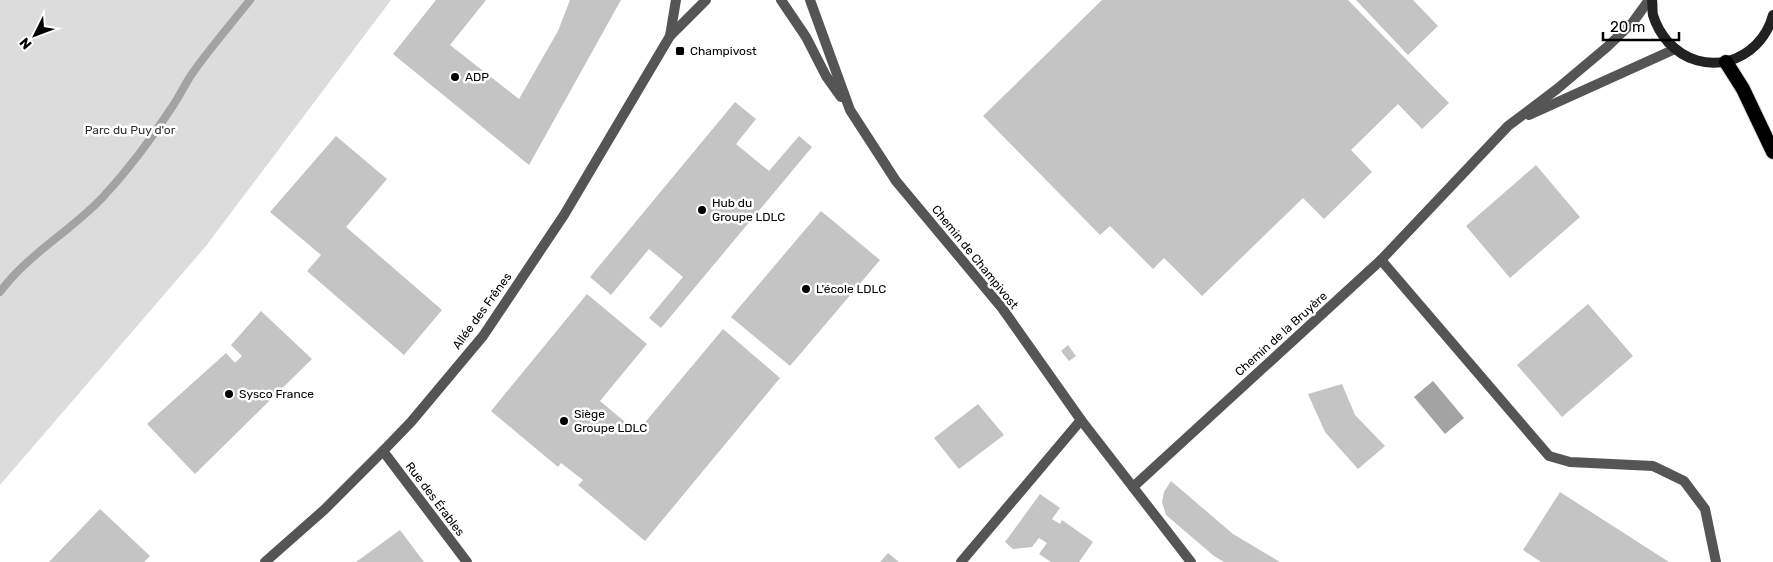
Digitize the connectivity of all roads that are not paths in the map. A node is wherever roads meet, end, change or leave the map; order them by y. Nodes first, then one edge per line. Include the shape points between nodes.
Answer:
1 (676, 0) edge
2 (706, 0) edge
3 (781, 0) edge
4 (810, 0) edge
5 (1651, 0) edge
6 (1773, 15) edge
7 (670, 36) junction
8 (1675, 49) junction
9 (1726, 62) junction
10 (850, 110) junction
11 (1508, 126) junction
12 (1773, 152) edge
13 (1381, 260) junction
14 (1081, 420) junction
15 (383, 452) junction
16 (1133, 486) junction
17 (265, 562) edge
18 (467, 562) edge
19 (961, 562) edge
20 (1191, 562) edge
21 (1716, 562) edge

1 - 7 street, Allée des Frênes
2 - 7 street, Allée des Frênes
3 - 10 street, Chemin de Champivost
4 - 10 street, Chemin de Champivost
5 - 8 main road, Chemin de la Bruyère via 1653,16
5 - 11 street, Chemin de la Bruyère via 1634,22 1611,43
6 - 9 main road, Chemin de la Bruyère via 1759,43 1744,55
7 - 15 street, Allée des Frênes via 564,215 482,336
8 - 9 main road, Chemin de la Bruyère via 1688,58 1707,63
8 - 11 street, Chemin de la Bruyère
9 - 12 highway via 1743,89
10 - 14 street, Chemin de Champivost via 896,181 1002,308
11 - 13 street, Chemin de la Bruyère
13 - 16 street, Chemin de la Bruyère
13 - 21 street via 1549,456 1570,462 1653,466 1684,481 1705,509
14 - 16 street, Chemin de Champivost
14 - 19 street
15 - 17 street, Allée des Frênes
15 - 18 street, Rue des Érables
16 - 20 street

